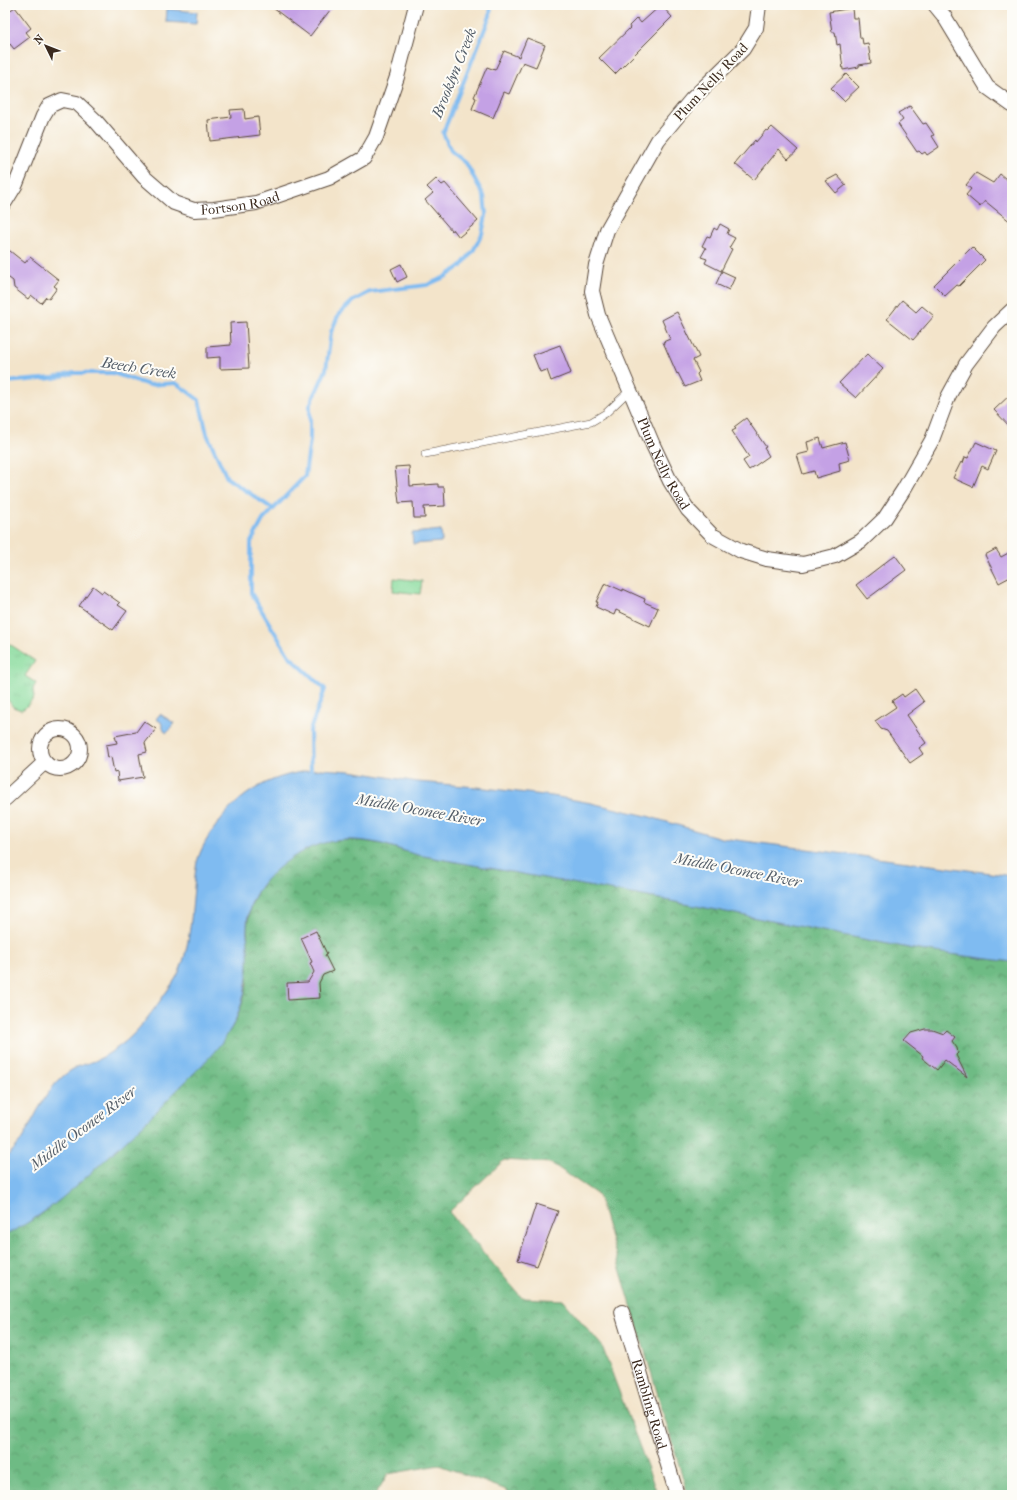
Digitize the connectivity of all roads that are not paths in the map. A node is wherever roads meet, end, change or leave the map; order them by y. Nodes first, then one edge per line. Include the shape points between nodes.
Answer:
1 (416, 5) edge
2 (759, 5) edge
3 (935, 5) edge
4 (1012, 105) edge
5 (5, 202) edge
6 (1012, 310) edge
7 (630, 390) junction
8 (425, 454) dead end
9 (45, 762) dead end
10 (5, 799) edge
11 (622, 1312) dead end
12 (677, 1495) edge

1 - 5 street, Fortson Road via 397,77 376,137 364,158 329,178 256,203 194,210 174,203 144,177 96,120 77,103 62,100 49,106 43,116 16,184
2 - 7 street, Plum Nelly Road via 756,28 743,49 691,100 658,140 607,230 596,265 592,291 598,315
3 - 4 street via 987,87
6 - 7 street, Plum Nelly Road via 994,327 966,364 948,397 932,440 885,518 861,541 835,556 803,564 767,559 740,551 708,532 688,510 670,481
7 - 8 lane via 606,413 591,422
9 - 10 street
11 - 12 street, Rambling Road

